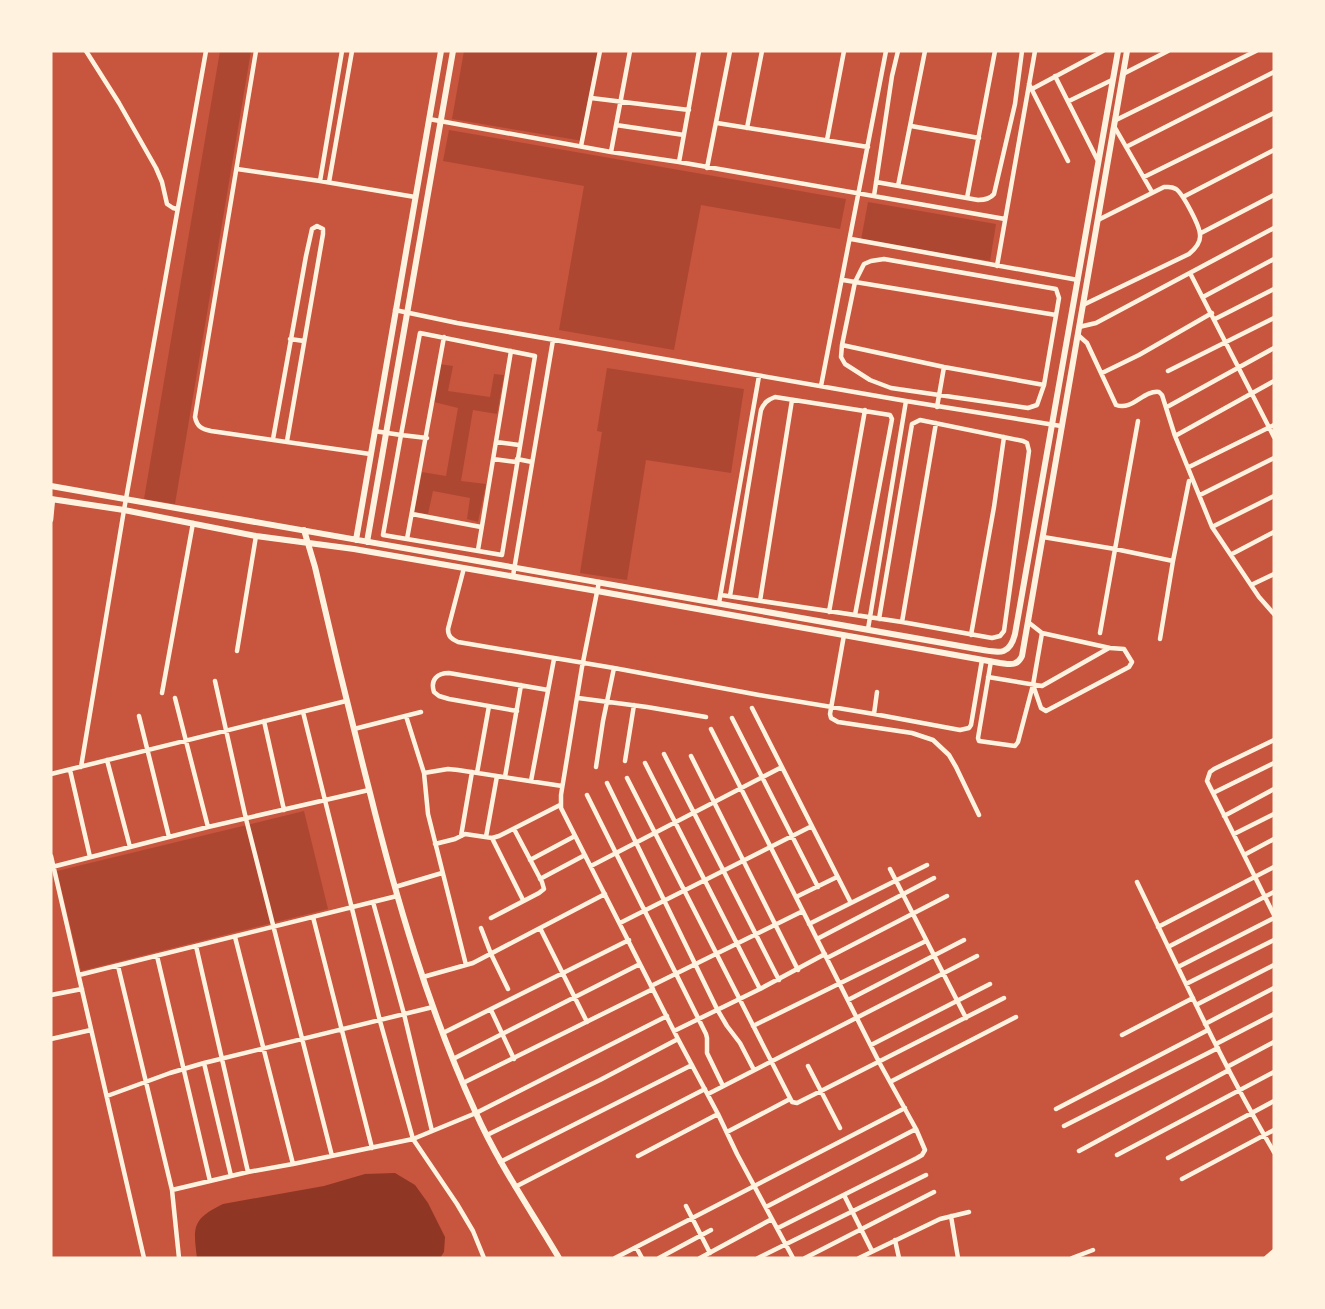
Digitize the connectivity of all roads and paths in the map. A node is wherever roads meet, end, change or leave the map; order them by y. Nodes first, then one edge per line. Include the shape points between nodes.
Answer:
1 (86, 51) edge
2 (206, 51) edge
3 (256, 51) edge
4 (342, 51) edge
5 (352, 51) edge
6 (441, 51) edge
7 (453, 51) edge
8 (600, 51) edge
9 (630, 51) edge
10 (699, 51) edge
11 (730, 51) edge
12 (762, 51) edge
13 (844, 51) edge
14 (886, 51) edge
15 (898, 51) edge
16 (925, 51) edge
17 (995, 51) edge
18 (1022, 51) edge
19 (1035, 51) edge
20 (1102, 51) edge
21 (1118, 51) edge
22 (1127, 51) edge
23 (1168, 51) edge
24 (1256, 51) edge
25 (1274, 72) edge
26 (1123, 74) junction
27 (1055, 76) junction
28 (1113, 80) junction
29 (1029, 83) junction
30 (1032, 89) junction
31 (591, 98) junction
32 (620, 101) junction
33 (1069, 102) junction
34 (689, 110) junction
35 (1274, 113) edge
36 (429, 118) junction
37 (441, 120) junction
38 (1115, 123) junction
39 (717, 124) junction
40 (616, 125) junction
41 (911, 125) junction
42 (747, 128) junction
43 (684, 135) junction
44 (979, 138) junction
45 (827, 140) junction
46 (581, 146) junction
47 (868, 147) junction
48 (1126, 147) junction
49 (1274, 150) edge
50 (611, 152) junction
51 (679, 162) junction
52 (1068, 162) dead end
53 (1099, 162) junction
54 (708, 168) junction
55 (237, 169) junction
56 (1144, 177) junction
57 (320, 181) junction
58 (329, 182) junction
59 (876, 182) junction
60 (898, 186) junction
61 (1152, 192) junction
62 (859, 194) junction
63 (1274, 195) edge
64 (874, 196) junction
65 (415, 197) junction
66 (1183, 197) junction
67 (967, 198) junction
68 (177, 209) junction
69 (1005, 219) junction
70 (1098, 220) junction
71 (1274, 228) edge
72 (1201, 233) junction
73 (851, 239) junction
74 (306, 256) junction
75 (319, 257) junction
76 (1274, 259) edge
77 (997, 266) junction
78 (1191, 272) junction
79 (842, 280) junction
80 (1078, 280) junction
81 (855, 282) junction
82 (1274, 289) edge
83 (1203, 297) junction
84 (1083, 305) junction
85 (395, 310) junction
86 (407, 313) junction
87 (1212, 313) junction
88 (1056, 315) junction
89 (1274, 318) edge
90 (1215, 319) junction
91 (1078, 331) junction
92 (444, 337) junction
93 (290, 339) junction
94 (553, 340) junction
95 (304, 341) junction
96 (1226, 342) junction
97 (842, 345) junction
98 (1274, 348) edge
99 (511, 351) junction
100 (944, 367) junction
101 (1239, 367) junction
102 (1168, 370) dead end
103 (1102, 373) junction
104 (759, 376) junction
105 (1274, 381) edge
106 (821, 386) junction
107 (1044, 386) junction
108 (1252, 393) junction
109 (939, 396) junction
110 (792, 400) junction
111 (906, 401) junction
112 (937, 407) junction
113 (1167, 407) junction
114 (865, 410) junction
115 (1138, 421) dead end
116 (936, 423) junction
117 (1051, 425) junction
118 (1061, 426) junction
119 (1272, 426) edge
120 (374, 431) junction
121 (385, 433) junction
122 (401, 435) junction
123 (1175, 436) junction
124 (1004, 437) junction
125 (1274, 437) edge
126 (427, 438) junction
127 (273, 439) junction
128 (287, 441) junction
129 (496, 442) junction
130 (519, 445) junction
131 (370, 454) junction
132 (1274, 458) edge
133 (493, 459) junction
134 (516, 461) junction
135 (532, 462) junction
136 (1189, 467) junction
137 (1189, 481) dead end
138 (51, 486) edge
139 (1200, 495) junction
140 (1274, 496) edge
141 (52, 499) edge
142 (126, 500) junction
143 (124, 510) junction
144 (412, 514) junction
145 (51, 520) edge
146 (193, 523) junction
147 (481, 527) junction
148 (1212, 527) junction
149 (304, 530) junction
150 (1274, 532) edge
151 (257, 536) junction
152 (1042, 537) junction
153 (356, 539) junction
154 (407, 540) junction
155 (367, 541) junction
156 (308, 543) junction
157 (354, 549) junction
158 (1115, 549) junction
159 (478, 550) junction
160 (365, 551) junction
161 (1231, 554) junction
162 (1173, 561) junction
163 (515, 567) junction
164 (464, 568) junction
165 (1274, 574) edge
166 (513, 576) junction
167 (599, 582) junction
168 (1251, 585) junction
169 (597, 591) junction
170 (721, 594) junction
171 (730, 596) junction
172 (760, 601) junction
173 (719, 603) junction
174 (829, 612) junction
175 (1274, 614) edge
176 (855, 615) junction
177 (870, 617) junction
178 (879, 619) junction
179 (902, 622) junction
180 (1028, 622) junction
181 (868, 629) junction
182 (1042, 633) junction
183 (1100, 633) dead end
184 (844, 635) junction
185 (971, 635) junction
186 (1160, 639) dead end
187 (1110, 648) junction
188 (237, 651) dead end
189 (554, 659) junction
190 (983, 659) junction
191 (991, 661) junction
192 (583, 664) junction
193 (614, 668) junction
194 (988, 677) junction
195 (215, 681) dead end
196 (521, 685) junction
197 (1033, 685) junction
198 (548, 690) junction
199 (877, 692) dead end
200 (162, 693) dead end
201 (175, 698) dead end
202 (578, 698) junction
203 (346, 701) junction
204 (607, 702) junction
205 (634, 705) junction
206 (489, 706) junction
207 (832, 706) junction
208 (752, 708) dead end
209 (517, 711) junction
210 (303, 712) junction
211 (421, 712) dead end
212 (874, 714) junction
213 (139, 716) dead end
214 (405, 716) junction
215 (706, 717) dead end
216 (732, 718) dead end
217 (264, 721) junction
218 (353, 729) junction
219 (711, 729) dead end
220 (226, 731) junction
221 (1274, 740) edge
222 (186, 741) junction
223 (148, 750) junction
224 (664, 754) dead end
225 (691, 756) dead end
226 (107, 760) junction
227 (625, 761) dead end
228 (645, 763) dead end
229 (1274, 763) edge
230 (81, 767) junction
231 (596, 767) dead end
232 (782, 767) junction
233 (70, 770) junction
234 (424, 773) junction
235 (474, 773) junction
236 (51, 774) edge
237 (497, 776) junction
238 (505, 777) junction
239 (762, 777) junction
240 (627, 778) dead end
241 (531, 781) junction
242 (607, 783) dead end
243 (562, 786) junction
244 (741, 788) junction
245 (1274, 789) edge
246 (369, 790) junction
247 (1213, 793) junction
248 (587, 795) dead end
249 (326, 800) junction
250 (713, 802) junction
251 (561, 804) junction
252 (284, 810) junction
253 (694, 812) junction
254 (1274, 814) edge
255 (979, 815) dead end
256 (1224, 816) junction
257 (246, 819) junction
258 (675, 822) junction
259 (812, 826) junction
260 (208, 827) junction
261 (514, 829) junction
262 (655, 832) junction
263 (1234, 834) junction
264 (461, 836) junction
265 (575, 836) junction
266 (792, 836) junction
267 (169, 837) junction
268 (489, 838) junction
269 (1274, 839) edge
270 (636, 842) junction
271 (435, 844) junction
272 (130, 847) junction
273 (771, 847) junction
274 (616, 853) junction
275 (585, 855) junction
276 (1244, 855) junction
277 (51, 856) edge
278 (90, 857) junction
279 (530, 860) junction
280 (743, 861) junction
281 (927, 865) dead end
282 (591, 866) junction
283 (52, 867) edge
284 (1274, 867) edge
285 (890, 869) dead end
286 (724, 870) junction
287 (442, 873) junction
288 (837, 877) junction
289 (1255, 877) junction
290 (934, 878) dead end
291 (540, 879) junction
292 (705, 880) junction
293 (896, 881) junction
294 (1137, 882) dead end
295 (394, 887) junction
296 (818, 887) junction
297 (684, 890) junction
298 (1274, 892) edge
299 (605, 894) junction
300 (903, 895) junction
301 (397, 896) junction
302 (947, 896) dead end
303 (796, 897) junction
304 (1265, 897) junction
305 (523, 900) junction
306 (664, 900) junction
307 (373, 902) junction
308 (851, 903) junction
309 (352, 907) junction
310 (644, 911) junction
311 (803, 911) junction
312 (912, 914) junction
313 (1274, 916) edge
314 (313, 917) junction
315 (491, 918) dead end
316 (620, 923) junction
317 (809, 924) junction
318 (775, 925) junction
319 (274, 927) junction
320 (1158, 927) junction
321 (481, 928) dead end
322 (540, 928) junction
323 (756, 934) junction
324 (234, 937) junction
325 (817, 939) junction
326 (629, 940) junction
327 (964, 940) dead end
328 (1274, 940) edge
329 (926, 941) junction
330 (737, 943) junction
331 (196, 946) junction
332 (1168, 947) junction
333 (491, 954) junction
334 (716, 954) junction
335 (158, 956) junction
336 (826, 956) junction
337 (977, 956) dead end
338 (934, 957) junction
339 (640, 964) junction
340 (695, 964) junction
341 (466, 965) junction
342 (1274, 965) edge
343 (118, 966) junction
344 (1178, 967) junction
345 (799, 970) junction
346 (942, 973) junction
347 (563, 974) junction
348 (676, 974) junction
349 (79, 975) junction
350 (423, 977) junction
351 (779, 980) junction
352 (840, 984) junction
353 (990, 984) dead end
354 (1186, 984) junction
355 (652, 987) junction
356 (82, 989) junction
357 (508, 989) dead end
358 (760, 989) junction
359 (1274, 989) edge
360 (51, 995) edge
361 (575, 997) junction
362 (1004, 998) dead end
363 (1193, 998) junction
364 (739, 999) junction
365 (848, 1000) junction
366 (956, 1001) junction
367 (1196, 1005) junction
368 (433, 1007) junction
369 (491, 1010) junction
370 (718, 1010) junction
371 (404, 1014) junction
372 (1274, 1014) edge
373 (667, 1016) junction
374 (856, 1017) junction
375 (1016, 1017) dead end
376 (966, 1018) junction
377 (698, 1019) junction
378 (380, 1021) junction
379 (587, 1022) junction
380 (753, 1026) junction
381 (1207, 1027) junction
382 (91, 1030) junction
383 (342, 1030) junction
384 (674, 1031) junction
385 (443, 1033) junction
386 (502, 1034) junction
387 (1122, 1035) dead end
388 (51, 1039) edge
389 (678, 1039) junction
390 (302, 1040) junction
391 (1274, 1042) edge
392 (871, 1045) junction
393 (1217, 1046) junction
394 (263, 1050) junction
395 (223, 1059) junction
396 (453, 1059) junction
397 (514, 1059) junction
398 (771, 1060) junction
399 (879, 1062) junction
400 (204, 1063) junction
401 (692, 1065) junction
402 (808, 1066) dead end
403 (184, 1069) junction
404 (1228, 1069) junction
405 (754, 1070) junction
406 (1274, 1072) edge
407 (890, 1082) junction
408 (145, 1083) junction
409 (463, 1083) junction
410 (723, 1086) junction
411 (1239, 1090) junction
412 (821, 1091) junction
413 (706, 1092) junction
414 (107, 1096) junction
415 (790, 1099) junction
416 (1274, 1101) edge
417 (905, 1108) junction
418 (1056, 1109) dead end
419 (476, 1113) junction
420 (1251, 1113) junction
421 (718, 1114) junction
422 (1064, 1126) dead end
423 (840, 1128) dead end
424 (916, 1129) junction
425 (1274, 1130) edge
426 (432, 1131) junction
427 (727, 1132) junction
428 (487, 1135) junction
429 (1264, 1135) junction
430 (413, 1139) junction
431 (372, 1148) junction
432 (1079, 1151) dead end
433 (1274, 1152) edge
434 (1117, 1155) dead end
435 (332, 1156) junction
436 (638, 1156) dead end
437 (1168, 1158) dead end
438 (500, 1161) junction
439 (293, 1164) junction
440 (248, 1172) junction
441 (926, 1175) dead end
442 (231, 1176) junction
443 (1182, 1179) dead end
444 (210, 1181) junction
445 (753, 1186) junction
446 (515, 1187) junction
447 (172, 1190) junction
448 (934, 1192) dead end
449 (844, 1195) junction
450 (686, 1206) dead end
451 (766, 1207) junction
452 (852, 1212) junction
453 (969, 1212) dead end
454 (951, 1216) junction
455 (692, 1217) junction
456 (772, 1219) junction
457 (778, 1228) junction
458 (711, 1230) dead end
459 (861, 1230) junction
460 (701, 1235) junction
461 (895, 1240) junction
462 (786, 1244) junction
463 (636, 1247) junction
464 (1093, 1250) dead end
465 (872, 1251) junction
466 (1274, 1251) edge
467 (710, 1253) junction
468 (144, 1258) edge
469 (178, 1258) edge
470 (484, 1258) edge
471 (559, 1258) edge
472 (615, 1258) edge
473 (642, 1258) edge
474 (659, 1258) edge
475 (700, 1258) edge
476 (758, 1258) edge
477 (793, 1258) edge
478 (805, 1258) edge
479 (859, 1258) edge
480 (899, 1258) edge
481 (958, 1258) edge
482 (1072, 1258) edge
483 (1267, 1258) edge

1 - 68 street via 156,169 167,204
2 - 68 street
3 - 55 street
4 - 57 street
5 - 58 street
6 - 36 street
7 - 37 street
8 - 31 street
9 - 32 street
10 - 34 street
11 - 39 street
12 - 42 street
13 - 45 street
14 - 47 street
15 - 59 street
16 - 41 street
17 - 44 street
18 - 67 street via 994,194 988,200
19 - 29 street
20 - 27 street
21 - 28 street
22 - 26 street
23 - 26 street
24 - 38 street
25 - 48 street
26 - 38 street
27 - 30 street
27 - 33 street
28 - 33 street
28 - 53 street
29 - 30 street
29 - 69 street
30 - 52 street
31 - 32 street
31 - 46 street
32 - 34 street
32 - 40 street
33 - 53 street
34 - 43 street
35 - 56 street
36 - 37 street
36 - 65 street
37 - 46 street
37 - 86 street
38 - 48 street
38 - 70 street
39 - 42 street
39 - 54 street
40 - 43 street
40 - 50 street
41 - 44 street
41 - 60 street
42 - 45 street
43 - 51 street
44 - 67 street
45 - 47 street
46 - 50 street
47 - 62 street
48 - 56 street
49 - 66 street
50 - 51 street
51 - 54 street
53 - 80 street
54 - 62 street
55 - 57 street
55 - 127 street via 195,417 203,429
56 - 61 street
57 - 58 street
58 - 65 street
59 - 60 street
59 - 64 street
60 - 67 street
61 - 66 street via 1171,187
61 - 70 street
62 - 64 street
62 - 73 street
63 - 72 street
64 - 69 street
65 - 85 street
66 - 72 street
68 - 142 street
69 - 77 street
70 - 84 street
71 - 78 street
72 - 84 street via 1196,249 1189,254
73 - 77 street
73 - 79 street
74 - 75 street
74 - 75 street via 312,229 317,226 324,231
74 - 93 street
75 - 95 street
76 - 83 street
77 - 80 street
78 - 83 street
78 - 91 street
79 - 81 street
79 - 106 street
80 - 117 street
81 - 88 street
81 - 88 street via 864,264 884,259 1056,289
81 - 97 street
82 - 90 street
83 - 87 street
84 - 91 street
85 - 86 street
85 - 120 street
86 - 94 street
86 - 121 street
87 - 90 street
87 - 103 street
88 - 107 street
89 - 96 street
90 - 96 street
91 - 103 street
91 - 118 street
92 - 99 street
92 - 122 street via 419,333
92 - 126 street
93 - 95 street
93 - 127 street
94 - 104 street
94 - 135 street
95 - 128 street
96 - 101 street
96 - 102 street
97 - 100 street
97 - 109 street via 845,364 870,380
98 - 101 street
99 - 129 street
99 - 130 street via 535,356
100 - 107 street
100 - 109 street
101 - 108 street
101 - 113 street
103 - 113 street via 1120,407 1155,391
104 - 106 street
104 - 170 street
105 - 108 street
106 - 111 street
107 - 109 street via 1037,405 1028,408
108 - 119 street
108 - 123 street
109 - 112 street
110 - 114 street
110 - 171 street via 775,397 761,410
110 - 172 street
111 - 112 street
111 - 177 street
112 - 117 street
113 - 123 street
114 - 174 street
114 - 176 street via 892,419
115 - 158 street
116 - 124 street
116 - 178 street via 920,420 910,427
116 - 179 street
117 - 118 street
117 - 181 street via 1011,646 998,652
118 - 152 street
119 - 125 street
119 - 136 street
120 - 121 street
120 - 131 street
121 - 122 street
121 - 155 street
122 - 126 street
122 - 154 street via 383,535
123 - 136 street
124 - 185 street
124 - 185 street via 1027,443 1029,451 1004,631 997,638
126 - 144 street
127 - 128 street
128 - 131 street
129 - 130 street
129 - 133 street
130 - 134 street
131 - 153 street
132 - 139 street
133 - 134 street
133 - 147 street
134 - 135 street
134 - 159 street via 502,555
135 - 163 street
136 - 139 street
137 - 162 street
138 - 142 street
139 - 148 street
140 - 148 street
141 - 143 street
141 - 145 street
142 - 143 street
142 - 149 street
143 - 146 street
143 - 230 street
144 - 147 street
144 - 154 street
146 - 151 street
146 - 200 street
147 - 159 street
148 - 161 street
149 - 153 street
149 - 156 street
150 - 161 street
151 - 156 street
151 - 188 street
152 - 158 street
152 - 180 street
153 - 155 street
153 - 157 street
154 - 159 street
155 - 160 street
155 - 163 street
156 - 157 street
156 - 203 street
157 - 160 street
158 - 162 street
158 - 183 street
160 - 164 street
161 - 168 street
162 - 186 street
163 - 166 street
163 - 167 street
164 - 166 street
164 - 189 street via 448,629 452,640
165 - 168 street
166 - 169 street
167 - 169 street
167 - 173 street
168 - 175 street
169 - 184 street
169 - 192 street
170 - 171 street
170 - 173 street
171 - 172 street
172 - 174 street
173 - 181 street
174 - 176 street
176 - 177 street
177 - 178 street
177 - 181 street
178 - 179 street
179 - 185 street
180 - 182 street
180 - 191 street via 1020,661 1012,665
182 - 187 street
182 - 197 street
184 - 190 street
184 - 207 street
187 - 197 street via 1042,686
187 - 197 street via 1124,649 1131,665 1046,711
189 - 192 street
189 - 198 street
190 - 191 street
190 - 212 street via 969,728
191 - 194 street
192 - 193 street
192 - 202 street
193 - 204 street
193 - 207 street
194 - 197 street
194 - 197 street via 979,741 1017,745
195 - 220 street
196 - 198 street
196 - 206 street via 449,673 433,681 439,696
196 - 209 street
198 - 241 street
199 - 212 street
201 - 222 street
202 - 204 street
202 - 243 street
203 - 210 street
203 - 218 street
204 - 205 street
204 - 231 street
205 - 215 street
205 - 227 street
206 - 209 street
206 - 235 street
207 - 212 street
207 - 255 street via 834,720 933,740 949,755
208 - 232 street
209 - 238 street
210 - 217 street
210 - 249 street
211 - 214 street
213 - 223 street
214 - 218 street
214 - 234 street
216 - 239 street
217 - 220 street
217 - 252 street
218 - 246 street
219 - 244 street
220 - 222 street
220 - 257 street
221 - 247 street via 1210,772
222 - 223 street
222 - 260 street
223 - 226 street
223 - 267 street
224 - 253 street
225 - 250 street
226 - 230 street
226 - 272 street
228 - 258 street
229 - 247 street
230 - 233 street
232 - 239 street
232 - 259 street
233 - 236 street
233 - 278 street
234 - 235 street via 448,769
234 - 271 street
235 - 237 street
235 - 264 street
237 - 238 street
237 - 268 street
238 - 241 street
239 - 244 street
239 - 266 street
240 - 262 street
241 - 243 street
242 - 270 street
243 - 251 street
244 - 250 street
244 - 273 street
245 - 256 street
246 - 249 street
246 - 295 street
247 - 256 street
248 - 274 street
249 - 252 street
249 - 309 street
250 - 253 street
250 - 280 street
251 - 261 street
251 - 265 street
252 - 257 street
253 - 258 street
253 - 286 street
254 - 263 street
256 - 263 street
257 - 260 street
257 - 319 street
258 - 262 street
258 - 292 street
259 - 266 street
259 - 288 street
260 - 267 street
261 - 268 street
261 - 279 street
262 - 270 street
262 - 297 street
263 - 276 street
264 - 268 street
264 - 271 street
265 - 275 street
265 - 279 street
266 - 273 street
266 - 296 street
267 - 272 street
268 - 305 street
269 - 276 street
270 - 274 street
270 - 306 street
271 - 287 street
272 - 278 street
273 - 280 street
273 - 303 street
274 - 282 street
274 - 310 street
275 - 282 street
275 - 291 street
276 - 289 street
277 - 283 street
278 - 283 street
279 - 291 street
280 - 286 street
280 - 318 street
281 - 293 street
282 - 299 street
283 - 349 street
284 - 289 street
285 - 293 street
286 - 292 street
286 - 323 street
287 - 295 street
287 - 341 street
288 - 296 street
288 - 308 street
289 - 304 street
289 - 320 street
290 - 300 street
291 - 305 street via 543,890
292 - 297 street
292 - 330 street
293 - 300 street
293 - 308 street
294 - 320 street
295 - 301 street
296 - 303 street
297 - 306 street
297 - 334 street
298 - 304 street
299 - 316 street
299 - 322 street
300 - 312 street
300 - 325 street
301 - 307 street
301 - 350 street
302 - 312 street
303 - 311 street
304 - 313 street
304 - 332 street
305 - 315 street
306 - 310 street
306 - 340 street
307 - 309 street
307 - 371 street
308 - 317 street
309 - 314 street
309 - 378 street
310 - 316 street
310 - 348 street
311 - 317 street
311 - 318 street
312 - 329 street
312 - 336 street
313 - 344 street
314 - 319 street
314 - 383 street
316 - 326 street
317 - 325 street
318 - 323 street
318 - 345 street
319 - 324 street
319 - 390 street
320 - 332 street
321 - 333 street
322 - 333 street
322 - 347 street
323 - 330 street
323 - 351 street
324 - 331 street
324 - 394 street
325 - 336 street
326 - 339 street
326 - 347 street
327 - 338 street
328 - 354 street
329 - 338 street
329 - 352 street
330 - 334 street
330 - 358 street
331 - 335 street
331 - 395 street
332 - 344 street
333 - 341 street
333 - 357 street
334 - 340 street
334 - 364 street
335 - 343 street
335 - 403 street
336 - 345 street
336 - 352 street
337 - 346 street
338 - 346 street
338 - 365 street
339 - 355 street
339 - 361 street
340 - 348 street
340 - 370 street
341 - 350 street
342 - 367 street
343 - 349 street
343 - 408 street
344 - 354 street
345 - 351 street
346 - 366 street
346 - 374 street
347 - 361 street
347 - 369 street
348 - 355 street
348 - 377 street
349 - 356 street
350 - 368 street
351 - 358 street
352 - 365 street
352 - 380 street
353 - 366 street
354 - 363 street
355 - 373 street
355 - 379 street
356 - 360 street
356 - 382 street
358 - 364 street
359 - 381 street
361 - 379 street
361 - 386 street
362 - 376 street
363 - 367 street
363 - 387 street
364 - 370 street
364 - 380 street
365 - 374 street
366 - 376 street
366 - 392 street
367 - 381 street
368 - 371 street
368 - 385 street
369 - 385 street
369 - 386 street
370 - 377 street
370 - 405 street
371 - 378 street
371 - 426 street
372 - 393 street
373 - 384 street
373 - 419 street
374 - 392 street
374 - 398 street
375 - 407 street
376 - 399 street
377 - 384 street
377 - 410 street
378 - 383 street
378 - 430 street
379 - 397 street
380 - 398 street
381 - 393 street
381 - 418 street
382 - 388 street
382 - 414 street
383 - 390 street
383 - 431 street
384 - 389 street
385 - 396 street
386 - 396 street
386 - 397 street
389 - 401 street
389 - 428 street
390 - 394 street
390 - 435 street
391 - 404 street
392 - 399 street
393 - 404 street
393 - 422 street
394 - 395 street
394 - 439 street
395 - 400 street
395 - 440 street
396 - 409 street
397 - 409 street
398 - 405 street
398 - 415 street
399 - 407 street
399 - 412 street
400 - 403 street
400 - 442 street
401 - 413 street
401 - 438 street
402 - 412 street
403 - 408 street
403 - 444 street
404 - 411 street
404 - 432 street
405 - 410 street
406 - 411 street
407 - 417 street
408 - 414 street
408 - 447 street
409 - 419 street
410 - 413 street
411 - 420 street
411 - 434 street
412 - 415 street via 797,1103
412 - 423 street
413 - 421 street
413 - 446 street
414 - 468 street
415 - 427 street
416 - 420 street
417 - 424 street
417 - 445 street
419 - 426 street
419 - 428 street
420 - 429 street
420 - 437 street
421 - 427 street
421 - 436 street
424 - 449 street via 925,1153
424 - 451 street
425 - 429 street
426 - 430 street
427 - 445 street
428 - 438 street
429 - 433 street
429 - 443 street
430 - 431 street
430 - 470 street via 473,1231
431 - 435 street
435 - 439 street
438 - 446 street
439 - 440 street
440 - 442 street
441 - 452 street
442 - 444 street
444 - 447 street
445 - 451 street
445 - 455 street
446 - 471 street
447 - 469 street
448 - 459 street
449 - 452 street
449 - 457 street
450 - 455 street
451 - 456 street
452 - 459 street
452 - 462 street
453 - 454 street
454 - 461 street
454 - 481 street
455 - 460 street
455 - 463 street
456 - 457 street
456 - 467 street
457 - 462 street
458 - 460 street
459 - 465 street
459 - 478 street
460 - 467 street
460 - 474 street
461 - 465 street
461 - 480 street
462 - 476 street
462 - 477 street
463 - 472 street
463 - 473 street
464 - 482 street
465 - 479 street
466 - 483 street
467 - 475 street

